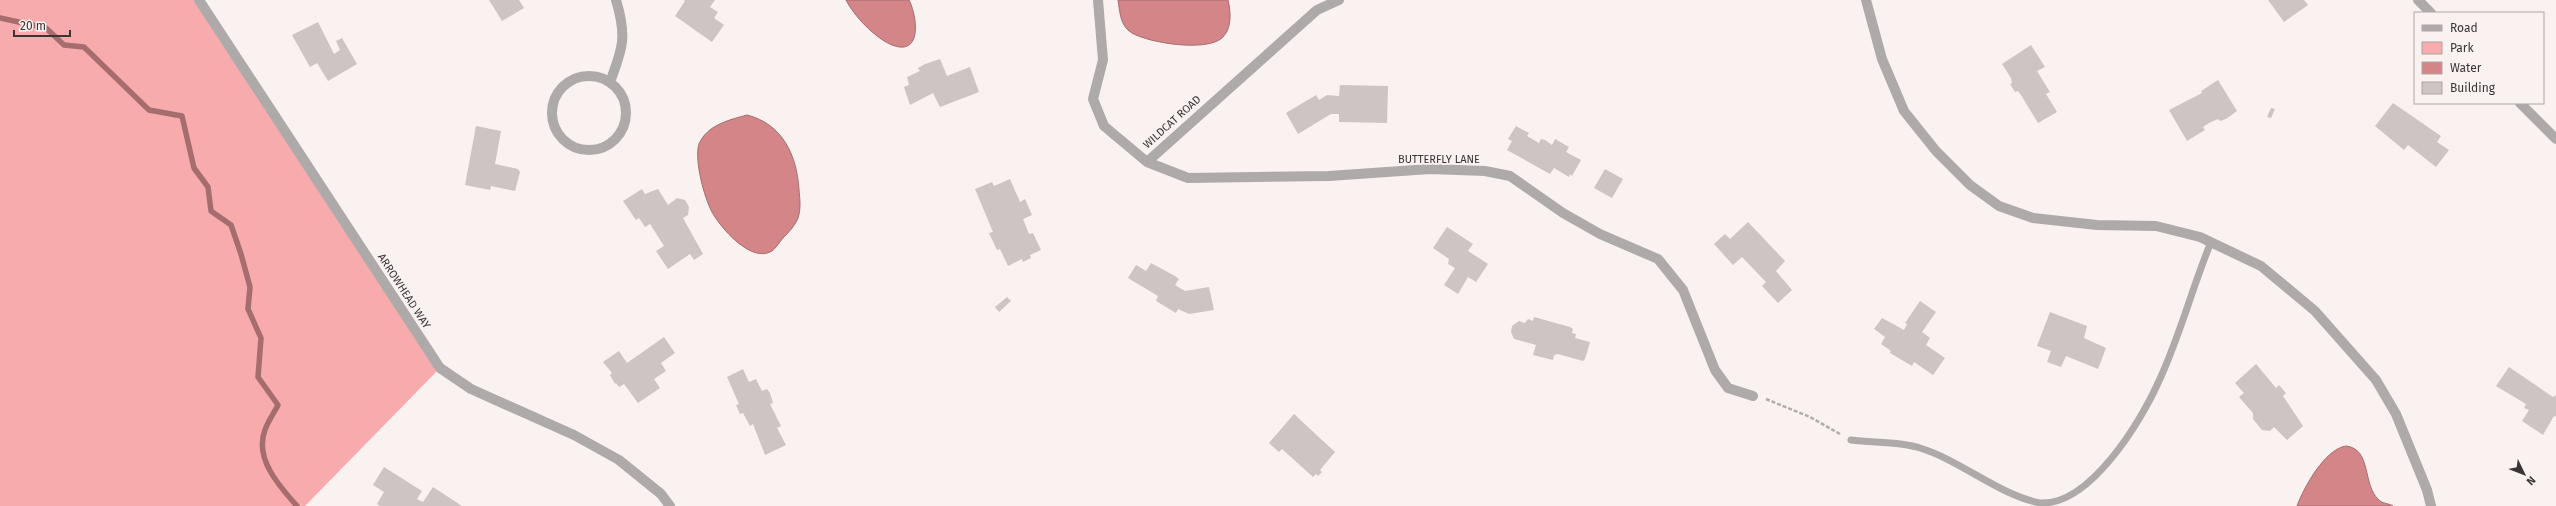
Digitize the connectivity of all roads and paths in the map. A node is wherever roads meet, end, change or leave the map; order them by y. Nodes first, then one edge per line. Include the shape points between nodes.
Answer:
1 (199, 0) edge
2 (616, 0) edge
3 (1098, 0) edge
4 (1339, 0) edge
5 (1866, 0) edge
6 (2418, 0) edge
7 (2430, 12) edge
8 (610, 82) junction
9 (2521, 104) edge
10 (2556, 139) edge
11 (1146, 162) junction
12 (2211, 242) junction
13 (1753, 396) joint
14 (1851, 440) joint
15 (670, 506) edge
16 (2431, 506) edge

1 - 15 street, ARROWHEAD WAY via 440,368 471,389 574,435 619,460 661,494
2 - 8 street via 623,24 622,50
3 - 11 street, WILDCAT ROAD via 1103,60 1093,99 1104,126
4 - 11 street, WILDCAT ROAD via 1316,10
5 - 12 street via 1882,59 1904,111 1936,151 1970,185 1999,206 2033,218 2097,225 2156,226
6 - 7 street
8 - 8 street via 597,76 583,76 569,81 559,91 553,104 552,118 557,132 567,143 580,149 594,149 608,144 619,134 625,121 625,107 620,93
9 - 10 street
11 - 13 street, BUTTERFLY LANE via 1188,178 1329,176 1430,169 1485,171 1510,176 1563,213 1600,234 1658,260 1683,290 1715,370 1728,388
12 - 14 lane via 2159,382 2146,407 2109,464 2077,495 2059,504 2041,503 2010,493 1920,448
12 - 16 street via 2261,266 2315,311 2371,374 2396,414 2428,490
13 - 14 path via 1775,401

